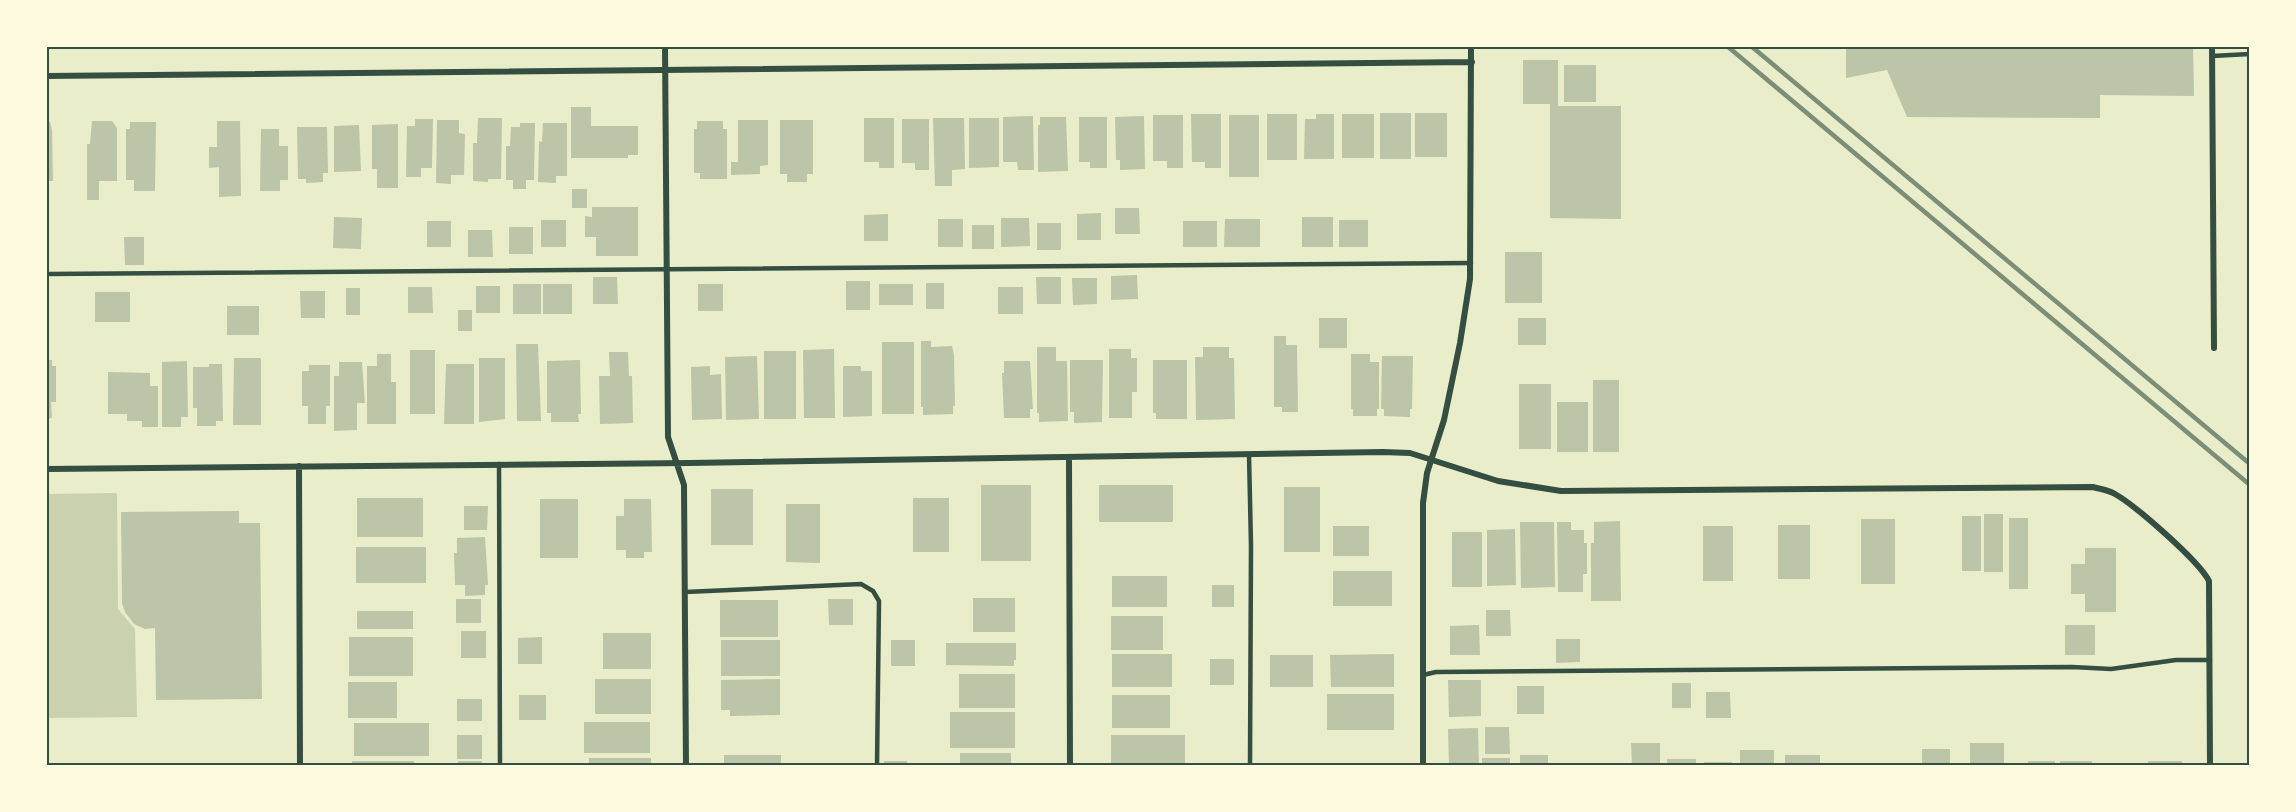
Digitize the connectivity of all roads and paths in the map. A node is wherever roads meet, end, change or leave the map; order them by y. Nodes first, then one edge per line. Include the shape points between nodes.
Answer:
1 (665, 46) edge
2 (1471, 46) edge
3 (2212, 46) edge
4 (2250, 54) edge
5 (2212, 56) junction
6 (1472, 62) junction
7 (666, 70) junction
8 (46, 76) edge
9 (1471, 263) junction
10 (666, 269) junction
11 (46, 274) edge
12 (2214, 348) dead end
13 (1249, 455) junction
14 (1069, 458) junction
15 (1431, 459) junction
16 (499, 464) junction
17 (676, 464) junction
18 (299, 466) junction
19 (46, 469) edge
20 (685, 592) junction
21 (2210, 660) junction
22 (1423, 675) junction
23 (300, 765) edge
24 (500, 765) edge
25 (686, 765) edge
26 (877, 765) edge
27 (1070, 765) edge
28 (1250, 765) edge
29 (1423, 765) edge
30 (2210, 765) edge

1 - 7 street
2 - 6 street
3 - 5 street
4 - 5 lane
5 - 12 street
6 - 7 street
6 - 9 street
7 - 8 street
7 - 10 street
9 - 10 lane
9 - 15 street via 1460,343 1444,420
10 - 11 lane
10 - 17 street via 668,436
13 - 14 street
13 - 15 street via 1383,452
13 - 28 lane
14 - 17 street
14 - 27 street
15 - 21 street via 1506,483 1561,491 2093,487 2116,495 2200,567 2209,581
15 - 22 street via 1423,502
16 - 17 street
16 - 18 street
16 - 24 lane
17 - 20 street via 684,485
18 - 19 street
18 - 23 street
20 - 25 street
20 - 26 lane via 861,584 873,591 879,601
21 - 22 lane via 2176,660 2111,669
21 - 30 street
22 - 29 street

